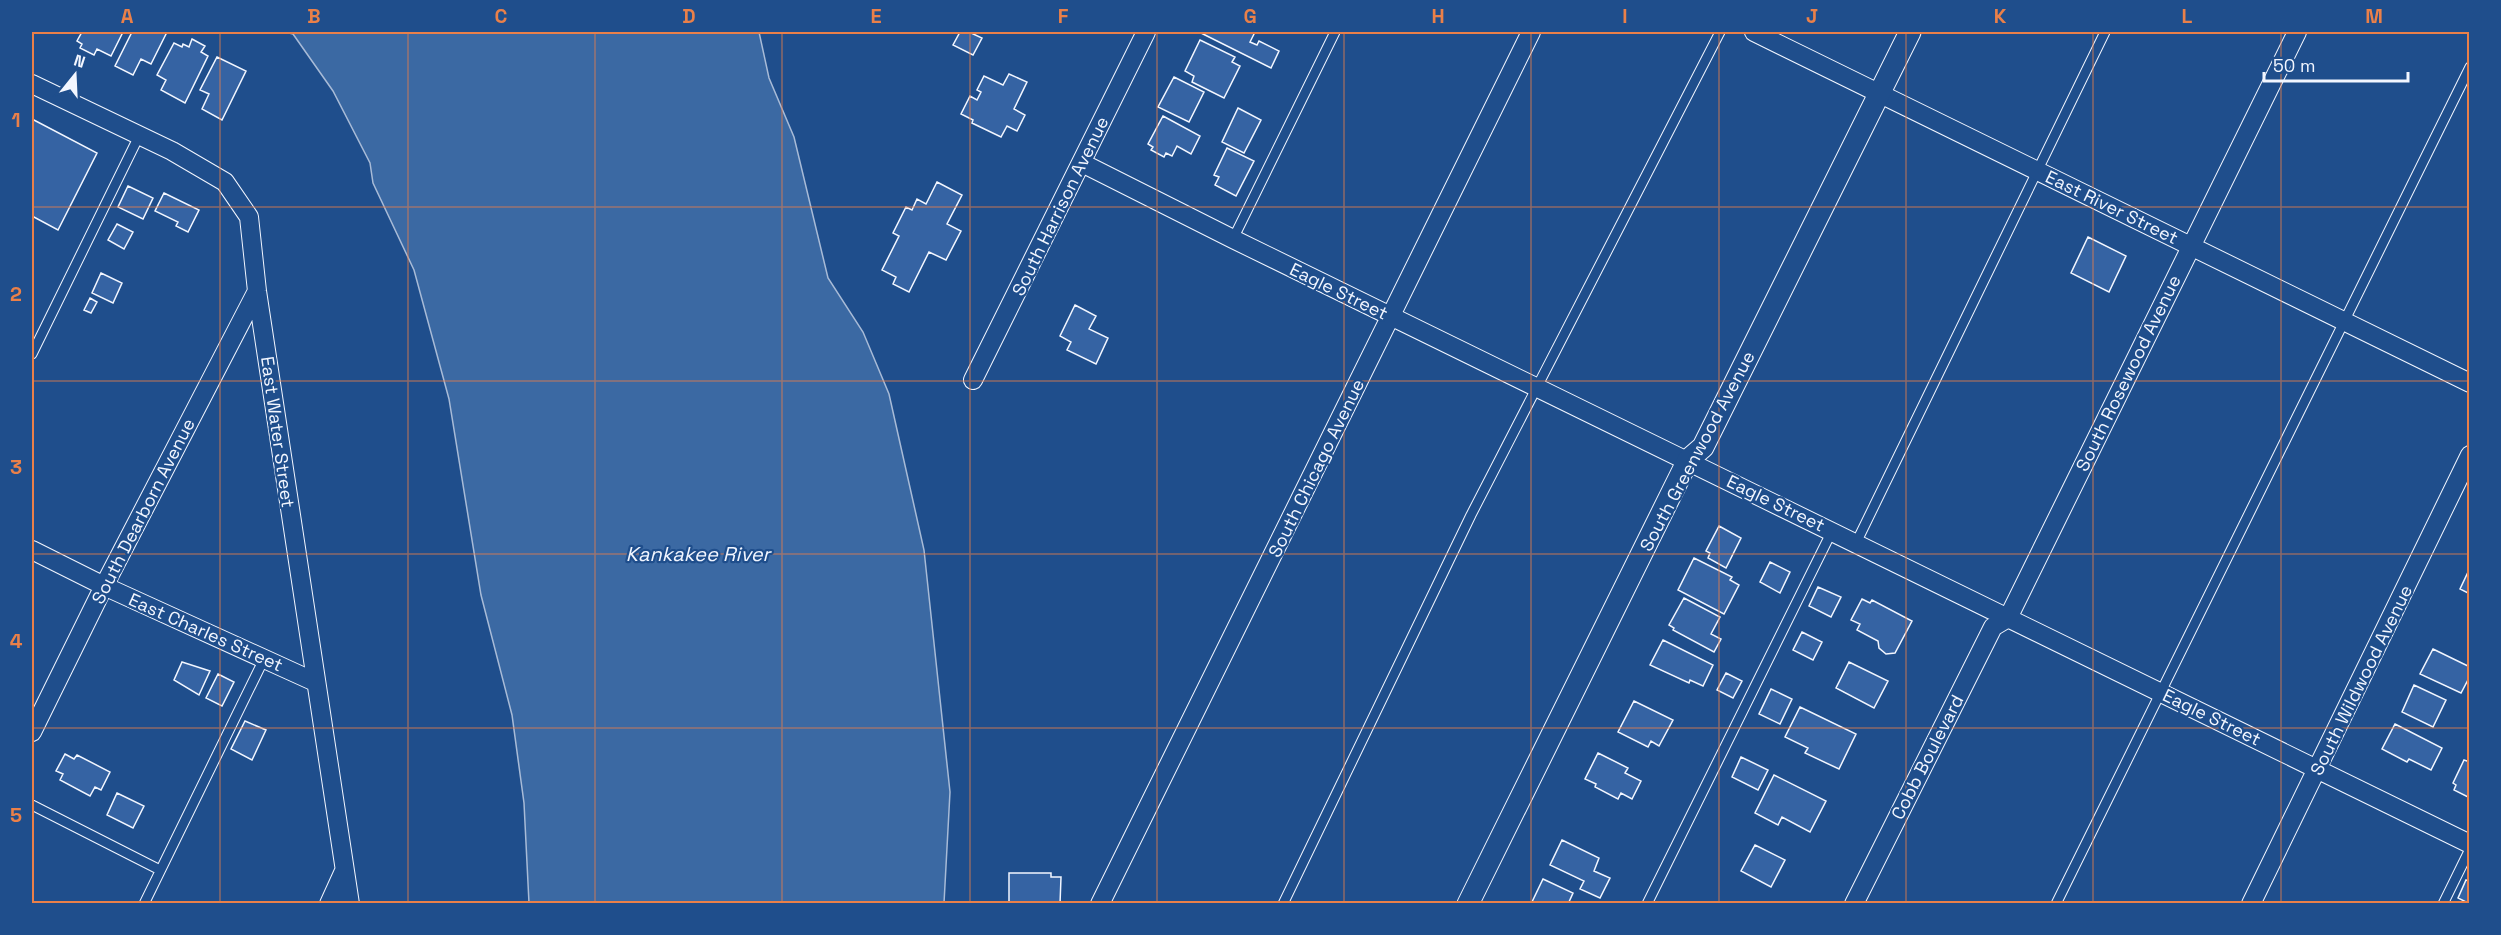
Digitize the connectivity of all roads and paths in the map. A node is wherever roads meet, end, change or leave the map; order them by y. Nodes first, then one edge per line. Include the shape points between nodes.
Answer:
1 (1146, 32) edge
2 (1335, 32) edge
3 (1531, 32) edge
4 (1720, 32) edge
5 (1754, 32) edge
6 (1910, 32) edge
7 (2105, 32) edge
8 (2297, 32) edge
9 (2469, 67) edge
10 (32, 84) edge
11 (1880, 93) junction
12 (140, 136) junction
13 (1082, 163) junction
14 (2037, 170) junction
15 (1233, 239) junction
16 (2191, 246) junction
17 (257, 291) junction
18 (1390, 316) junction
19 (2344, 321) junction
20 (32, 354) edge
21 (973, 380) dead end
22 (2469, 383) edge
23 (1537, 387) junction
24 (2469, 455) edge
25 (1688, 460) junction
26 (1832, 531) junction
27 (1856, 543) junction
28 (32, 550) edge
29 (104, 586) junction
30 (2008, 618) junction
31 (264, 659) junction
32 (315, 682) junction
33 (2161, 692) junction
34 (32, 732) edge
35 (2318, 768) junction
36 (32, 805) edge
37 (2469, 844) edge
38 (2469, 849) edge
39 (160, 870) junction
40 (344, 871) junction
41 (144, 903) edge
42 (329, 903) edge
43 (350, 903) edge
44 (1101, 903) edge
45 (1283, 903) edge
46 (1468, 903) edge
47 (1647, 903) edge
48 (1854, 903) edge
49 (2056, 903) edge
50 (2251, 903) edge
51 (2442, 903) edge

1 - 13 street, South Harrison Avenue
2 - 15 lane
3 - 18 street, South Chicago Avenue
4 - 23 lane
5 - 11 street, East River Street
6 - 11 street, South Greenwood Avenue
7 - 14 lane
8 - 16 street, South Rosewood Avenue
9 - 19 lane
10 - 12 street, East Water Street
11 - 14 street, East River Street
11 - 25 street, South Greenwood Avenue via 1703,447
12 - 17 street, East Water Street via 225,182 249,217
12 - 20 lane
13 - 15 street, Eagle Street
13 - 21 street, South Harrison Avenue
14 - 16 street, East River Street
14 - 27 lane
15 - 18 street, Eagle Street
16 - 19 street, East River Street
16 - 30 street, South Rosewood Avenue
17 - 29 street, South Dearborn Avenue
17 - 32 street, East Water Street
18 - 23 street, Eagle Street
18 - 44 street, South Chicago Avenue
19 - 22 street, East River Street
19 - 33 lane
23 - 25 street, Eagle Street
23 - 45 lane via 1471,514
24 - 35 street, South Wildwood Avenue
25 - 26 street, Eagle Street
25 - 46 street, South Greenwood Avenue
26 - 27 street, Eagle Street
26 - 47 lane
27 - 30 street, Eagle Street
28 - 29 street, East Charles Street
29 - 31 street, East Charles Street
29 - 34 street, South Dearborn Avenue
30 - 33 street, Eagle Street
30 - 48 street, Cobb Boulevard via 1993,627
31 - 32 street, East Charles Street
31 - 39 lane
32 - 40 street, East Water Street
33 - 35 street, Eagle Street
33 - 49 lane
35 - 37 street, Eagle Street
35 - 50 street, South Wildwood Avenue
36 - 39 lane
38 - 51 lane
39 - 41 lane
40 - 42 street
40 - 43 street, East Water Street

